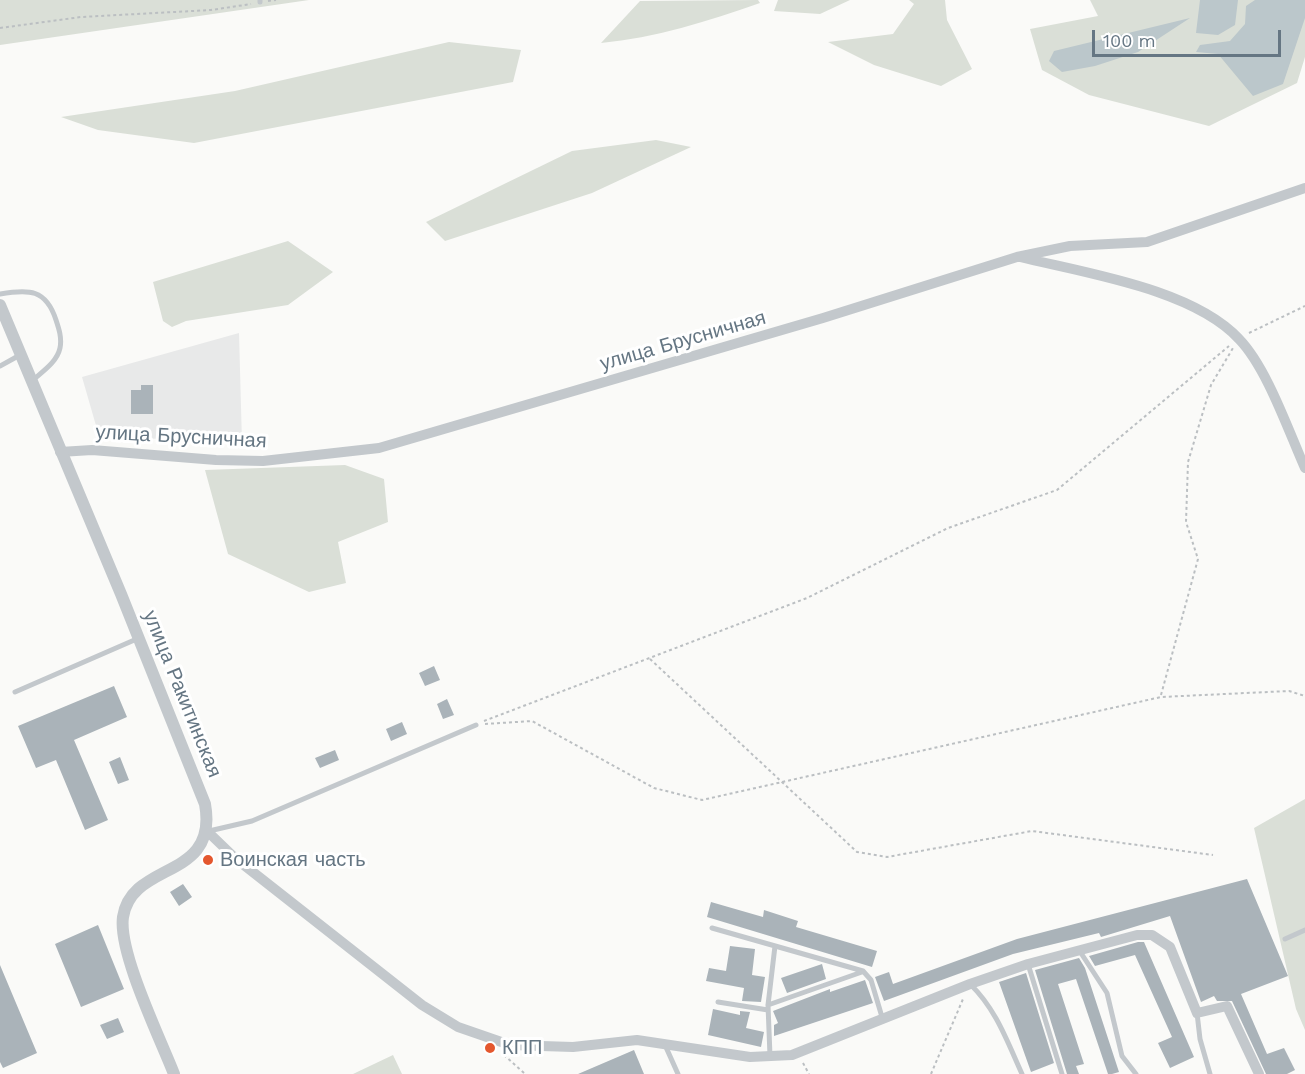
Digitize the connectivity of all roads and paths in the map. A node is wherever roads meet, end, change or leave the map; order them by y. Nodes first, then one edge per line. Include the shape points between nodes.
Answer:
1 (276, 0) edge
2 (260, 1) edge
3 (0, 28) edge
4 (1305, 188) edge
5 (1017, 256) junction
6 (0, 294) edge
7 (0, 305) edge
8 (1305, 306) edge
9 (1239, 338) junction
10 (20, 355) junction
11 (0, 366) edge
12 (31, 381) junction
13 (60, 452) junction
14 (1305, 468) edge
15 (139, 638) junction
16 (650, 659) junction
17 (15, 692) dead end
18 (1305, 696) edge
19 (1161, 697) junction
20 (476, 725) junction
21 (783, 783) junction
22 (207, 831) junction
23 (1213, 855) dead end
24 (712, 928) dead end
25 (1305, 930) edge
26 (1285, 939) dead end
27 (776, 946) junction
28 (1079, 950) junction
29 (1028, 964) junction
30 (863, 971) junction
31 (970, 984) junction
32 (718, 1002) dead end
33 (768, 1008) junction
34 (1197, 1013) junction
35 (882, 1017) junction
36 (665, 1044) junction
37 (770, 1058) junction
38 (174, 1074) edge
39 (678, 1074) edge
40 (931, 1074) edge
41 (1022, 1074) edge
42 (1062, 1074) edge
43 (1136, 1074) edge
44 (1210, 1074) edge
45 (1259, 1074) edge

1 - 2 path
2 - 3 path via 211,10 81,17
4 - 5 street, улица Брусничная via 1147,242 1070,246
5 - 9 street via 1173,297 1211,316
5 - 13 street, улица Брусничная via 812,322 379,448 263,461 92,450
6 - 12 lane via 32,292 45,298 52,308 60,332 60,349 52,363
7 - 10 street, улица Ракитинская
8 - 9 path
9 - 14 street via 1257,363
9 - 16 path via 1057,490 948,528 807,598
9 - 19 path via 1211,385 1188,462 1186,522 1198,559
10 - 11 lane
10 - 12 street, улица Ракитинская
12 - 13 street, улица Ракитинская
13 - 15 street, улица Ракитинская
15 - 17 lane
15 - 22 street, улица Ракитинская via 205,804
16 - 20 path
16 - 21 path
18 - 19 path via 1289,691
19 - 21 path
20 - 21 path via 532,721 654,788 702,800
20 - 22 lane via 252,820
21 - 23 path via 857,852 887,857 1032,831
22 - 36 street via 235,858 458,1028 510,1045 573,1047 637,1040
22 - 38 street via 192,855 134,894 123,918 129,958
24 - 27 lane
25 - 26 lane
27 - 30 lane
27 - 33 lane
28 - 29 street
28 - 34 street via 1137,935 1152,935 1170,948
28 - 43 lane via 1107,993 1122,1056
29 - 31 street
29 - 42 lane
30 - 33 lane
30 - 35 lane via 871,980
31 - 35 street
31 - 40 path
31 - 41 lane via 997,1017
32 - 33 lane
33 - 37 lane
34 - 44 lane
34 - 45 street via 1227,1006
35 - 37 street via 792,1055
36 - 37 street
36 - 39 lane

